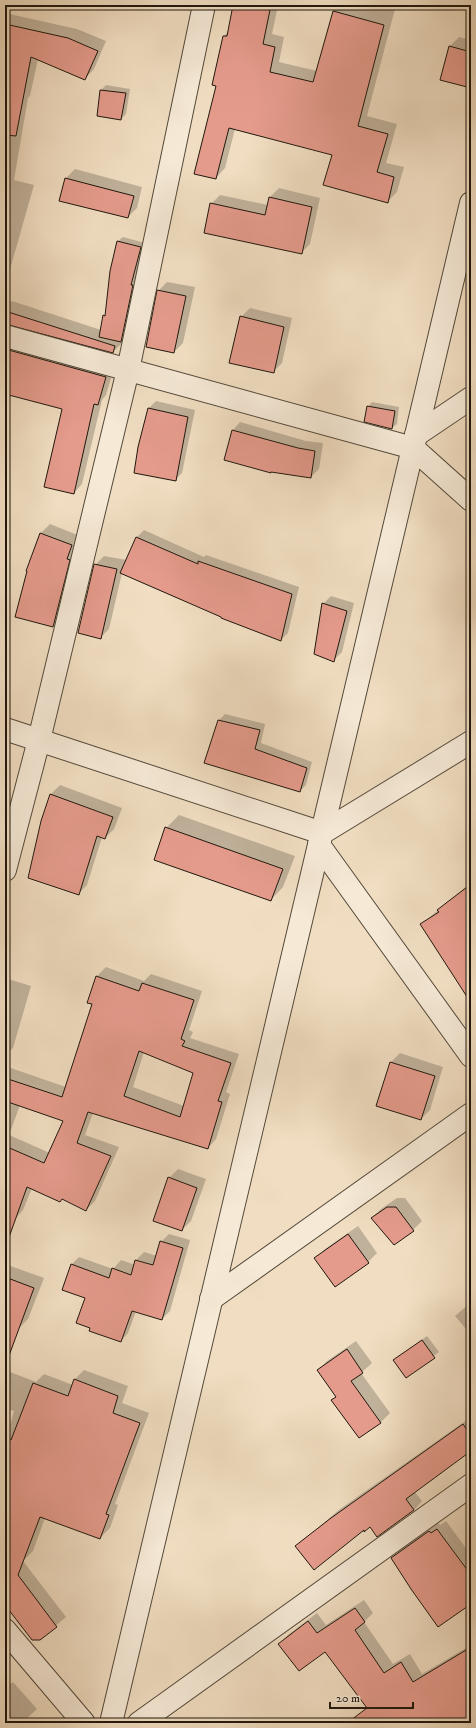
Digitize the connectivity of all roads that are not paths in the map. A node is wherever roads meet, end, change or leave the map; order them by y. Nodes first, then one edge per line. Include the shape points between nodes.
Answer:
1 (204, 5) edge
2 (471, 203) edge
3 (5, 336) edge
4 (128, 370) junction
5 (471, 398) edge
6 (415, 442) junction
7 (471, 500) edge
8 (5, 729) edge
9 (39, 740) junction
10 (471, 742) edge
11 (320, 839) junction
12 (5, 870) edge
13 (471, 1056) edge
14 (471, 1114) edge
15 (211, 1299) junction
16 (471, 1485) edge
17 (5, 1630) edge
18 (84, 1723) edge
19 (111, 1723) edge
20 (139, 1723) edge

1 - 4 street
2 - 6 street
3 - 4 street
4 - 6 street
4 - 9 street
5 - 6 street
6 - 7 street
6 - 11 street
8 - 9 street
9 - 11 street
9 - 12 street
10 - 11 street
11 - 13 street
11 - 15 street
14 - 15 street
15 - 19 street
16 - 20 street
17 - 18 street

